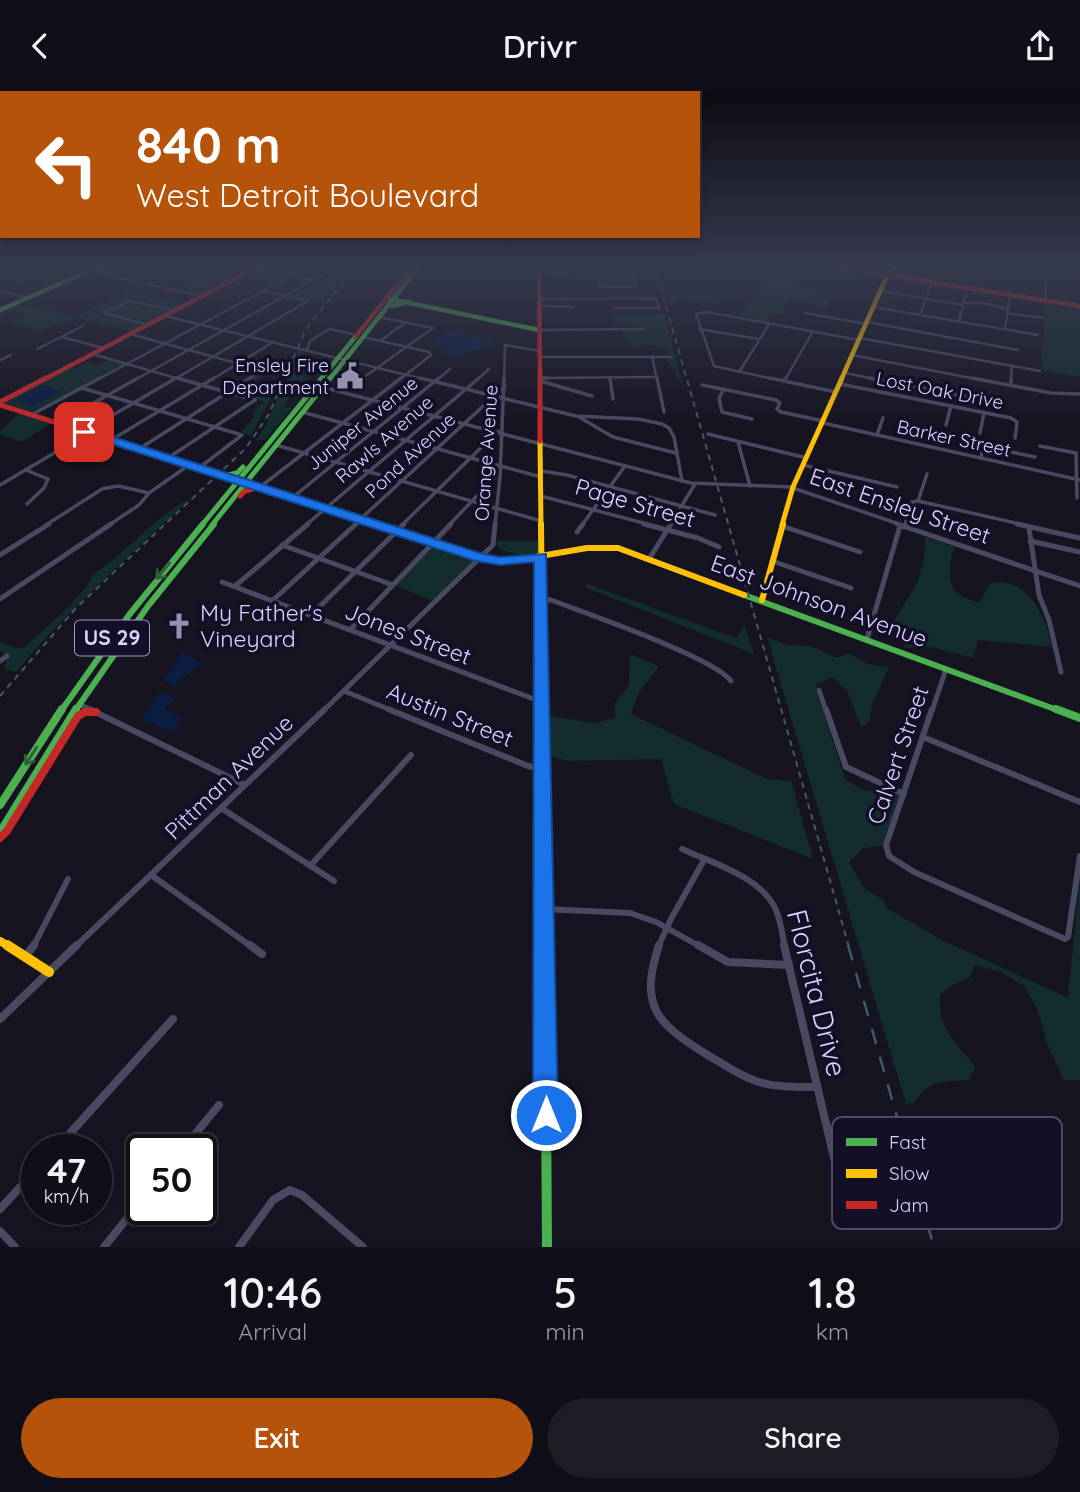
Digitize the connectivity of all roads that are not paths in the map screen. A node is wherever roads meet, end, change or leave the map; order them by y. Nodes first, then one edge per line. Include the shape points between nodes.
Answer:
1 (122, 318) edge
2 (161, 318) edge
3 (174, 318) edge
4 (213, 318) edge
5 (247, 318) edge
6 (279, 318) edge
7 (374, 318) edge
8 (378, 318) joint
9 (483, 318) edge
10 (539, 318) edge
11 (696, 318) edge
12 (737, 318) edge
13 (835, 318) edge
14 (868, 318) edge
15 (939, 318) edge
16 (960, 318) edge
17 (1007, 318) edge
18 (959, 321) junction
19 (406, 322) junction
20 (770, 323) junction
21 (866, 323) junction
22 (201, 324) junction
23 (148, 325) junction
24 (83, 326) dead end
25 (643, 328) dead end
26 (699, 329) junction
27 (1005, 329) junction
28 (225, 330) junction
29 (539, 330) junction
30 (813, 331) junction
31 (130, 334) junction
32 (1038, 335) dead end
33 (249, 336) junction
34 (360, 336) junction
35 (61, 337) junction
36 (759, 339) junction
37 (860, 339) junction
38 (380, 341) junction
39 (273, 342) junction
40 (166, 343) junction
41 (406, 347) junction
42 (103, 348) junction
43 (37, 349) dead end
44 (190, 350) junction
45 (307, 350) junction
46 (1018, 350) dead end
47 (92, 354) junction
48 (540, 354) junction
49 (12, 355) dead end
50 (852, 355) junction
51 (215, 356) junction
52 (652, 356) junction
53 (671, 357) dead end
54 (341, 359) junction
55 (0, 361) edge
56 (240, 362) junction
57 (127, 364) junction
58 (1012, 366) junction
59 (377, 367) junction
60 (450, 369) dead end
61 (489, 369) dead end
62 (152, 371) junction
63 (1040, 371) dead end
64 (739, 372) junction
65 (845, 373) junction
66 (406, 375) junction
67 (610, 377) junction
68 (656, 377) junction
69 (177, 378) junction
70 (540, 380) junction
71 (435, 381) junction
72 (784, 381) junction
73 (702, 384) dead end
74 (840, 384) junction
75 (203, 385) junction
76 (323, 386) junction
77 (505, 386) junction
78 (1011, 386) junction
79 (82, 388) junction
80 (464, 389) junction
81 (724, 389) junction
82 (311, 390) junction
83 (229, 392) junction
84 (343, 392) junction
85 (836, 392) junction
86 (1080, 394) edge
87 (108, 395) junction
88 (494, 396) junction
89 (592, 396) dead end
90 (505, 399) junction
91 (613, 399) dead end
92 (373, 400) junction
93 (0, 403) edge
94 (133, 403) junction
95 (1003, 404) dead end
96 (951, 406) junction
97 (540, 407) junction
98 (402, 408) junction
99 (160, 411) junction
100 (302, 412) junction
101 (664, 412) dead end
102 (984, 413) junction
103 (31, 415) junction
104 (433, 415) junction
105 (576, 416) junction
106 (883, 418) dead end
107 (187, 419) junction
108 (752, 419) dead end
109 (823, 422) junction
110 (58, 423) junction
111 (343, 423) junction
112 (465, 424) junction
113 (946, 425) dead end
114 (215, 427) junction
115 (373, 431) junction
116 (86, 432) junction
117 (499, 433) junction
118 (980, 433) dead end
119 (708, 434) dead end
120 (877, 435) junction
121 (273, 436) junction
122 (1015, 438) dead end
123 (111, 440) junction
124 (405, 440) junction
125 (738, 442) junction
126 (267, 443) junction
127 (541, 444) junction
128 (276, 445) junction
129 (1040, 446) dead end
130 (139, 449) junction
131 (437, 449) junction
132 (304, 453) junction
133 (676, 453) junction
134 (1076, 453) joint
135 (1035, 457) dead end
136 (168, 458) junction
137 (470, 458) junction
138 (981, 458) junction
139 (805, 461) junction
140 (335, 463) junction
141 (189, 465) junction
142 (625, 466) junction
143 (199, 468) junction
144 (500, 469) junction
145 (26, 470) junction
146 (368, 472) junction
147 (541, 474) junction
148 (927, 474) dead end
149 (222, 476) junction
150 (1077, 479) edge
151 (237, 480) junction
152 (682, 481) junction
153 (401, 482) junction
154 (246, 483) junction
155 (695, 484) junction
156 (0, 485) edge
157 (750, 486) junction
158 (260, 487) junction
159 (610, 487) junction
160 (793, 487) junction
161 (897, 487) dead end
162 (436, 492) junction
163 (149, 493) junction
164 (541, 496) junction
165 (292, 498) junction
166 (1077, 498) dead end
167 (918, 501) junction
168 (471, 503) junction
169 (27, 504) dead end
170 (682, 506) junction
171 (326, 509) junction
172 (498, 510) junction
173 (594, 510) junction
174 (715, 515) dead end
175 (360, 520) junction
176 (541, 521) junction
177 (782, 526) junction
178 (902, 526) junction
179 (1031, 528) junction
180 (667, 530) junction
181 (396, 531) junction
182 (577, 533) dead end
183 (1080, 538) edge
184 (199, 541) junction
185 (1030, 541) junction
186 (433, 543) junction
187 (282, 545) junction
188 (719, 547) dead end
189 (860, 552) dead end
190 (1080, 552) edge
191 (0, 555) edge
192 (186, 557) junction
193 (541, 557) junction
194 (318, 558) junction
195 (481, 558) junction
196 (649, 559) junction
197 (772, 561) junction
198 (1034, 571) junction
199 (354, 572) junction
200 (222, 582) dead end
201 (393, 585) junction
202 (234, 586) junction
203 (1080, 586) edge
204 (851, 589) dead end
205 (0, 599) edge
206 (542, 599) junction
207 (762, 600) junction
208 (272, 601) junction
209 (310, 615) junction
210 (350, 631) junction
211 (867, 639) junction
212 (106, 646) junction
213 (392, 646) junction
214 (7, 656) dead end
215 (0, 661) edge
216 (946, 669) junction
217 (1061, 672) dead end
218 (731, 681) dead end
219 (819, 690) dead end
220 (344, 691) junction
221 (542, 702) junction
222 (79, 704) junction
223 (96, 712) junction
224 (1080, 718) edge
225 (923, 737) junction
226 (411, 755) dead end
227 (543, 769) junction
228 (245, 785) junction
229 (904, 794) junction
230 (1080, 802) edge
231 (0, 804) edge
232 (221, 808) junction
233 (0, 832) edge
234 (0, 838) edge
235 (682, 849) dead end
236 (1080, 856) edge
237 (704, 860) junction
238 (310, 866) junction
239 (151, 876) junction
240 (68, 879) dead end
241 (334, 881) dead end
242 (544, 909) junction
243 (667, 928) junction
244 (0, 941) edge
245 (262, 954) dead end
246 (25, 957) junction
247 (789, 965) junction
248 (49, 972) junction
249 (0, 1019) edge
250 (173, 1019) dead end
251 (817, 1087) junction
252 (219, 1105) dead end
253 (69, 1134) edge
254 (195, 1134) edge
255 (832, 1153) edge
256 (21, 1187) edge
257 (0, 1209) edge
258 (126, 1220) edge
259 (0, 1231) edge
260 (15, 1247) edge
261 (104, 1247) edge
262 (239, 1247) edge
263 (363, 1247) edge
264 (547, 1247) edge

1 - 23 street
2 - 23 main road
3 - 22 street
4 - 22 street
5 - 28 street
6 - 33 street
7 - 34 main road, US 29
8 - 19 street
8 - 34 main road, US 29
9 - 29 main road
10 - 29 main road
11 - 26 street
12 - 20 street
13 - 21 street
14 - 21 main road
15 - 18 street
16 - 18 street
17 - 27 street
18 - 27 street
19 - 38 street
19 - 41 street via 433,328
20 - 30 street
20 - 36 street
21 - 37 main road
21 - 46 street
22 - 28 street
22 - 40 street
23 - 31 main road
24 - 35 street
25 - 29 street
26 - 36 street
26 - 64 street via 712,365
27 - 32 street
28 - 33 street
28 - 44 street
29 - 48 main road
30 - 37 street
30 - 72 street
31 - 40 street
31 - 42 main road
33 - 39 street
33 - 51 street
34 - 38 street
34 - 45 street via 329,329 310,341
34 - 54 main road, US 29
35 - 42 street
35 - 43 street
36 - 64 street
37 - 50 main road
37 - 58 street
38 - 41 street
39 - 45 street
39 - 56 street
40 - 44 street
40 - 57 street
41 - 59 street
41 - 66 street via 431,354
42 - 47 main road
44 - 51 street
44 - 62 street
45 - 54 street
47 - 57 street
47 - 93 main road
48 - 52 street
48 - 70 main road
48 - 77 street, Orange Avenue via 506,344
49 - 55 street
50 - 65 main road
50 - 78 street
51 - 56 street
51 - 69 street
52 - 53 street
52 - 68 street
54 - 59 street
54 - 76 main road, US 29
54 - 82 main road, US 29
56 - 75 street
56 - 83 street via 262,370
57 - 62 street
57 - 79 street
58 - 63 street
58 - 78 street
59 - 66 street
59 - 84 street
60 - 71 street, Juniper Avenue
61 - 80 street, Rawls Avenue
62 - 69 street
62 - 87 street
64 - 72 street
65 - 74 main road
65 - 95 street
66 - 71 street
66 - 92 street
67 - 68 street
67 - 70 street
67 - 91 street
68 - 101 street
69 - 75 street
69 - 94 street
70 - 89 street
70 - 97 main road
71 - 80 street
71 - 98 street, Juniper Avenue
72 - 85 street
73 - 81 street
74 - 85 main road
74 - 96 street, Lost Oak Drive
75 - 83 street
75 - 99 street
76 - 84 street, East Ensley Street
76 - 100 main road, US 29
77 - 88 street, Pond Avenue
77 - 90 street, Orange Avenue
78 - 86 street
79 - 87 street
79 - 103 street
80 - 88 street
80 - 104 street, Rawls Avenue
81 - 108 street via 719,398 722,412
81 - 109 street, Barker Street via 776,400 781,412
82 - 100 main road
82 - 121 main road, US 29
83 - 107 street
83 - 114 street via 255,400
84 - 92 street, East Ensley Street
85 - 109 main road
87 - 94 street
87 - 110 street
88 - 90 street
88 - 112 street, Pond Avenue
90 - 97 street
90 - 117 street, Orange Avenue
92 - 98 street, East Ensley Street
92 - 111 street
93 - 103 main road, East Johnson Avenue
94 - 99 street
94 - 116 street
96 - 102 street, Lost Oak Drive
96 - 113 street
97 - 105 street
97 - 127 main road
98 - 104 street, East Ensley Street
98 - 115 street, Juniper Avenue
99 - 107 street
99 - 123 street
100 - 111 street
100 - 128 main road, US 29
102 - 118 street
102 - 122 street, Lost Oak Drive via 1015,420
103 - 110 main road, East Johnson Avenue
104 - 112 street, East Ensley Street
104 - 124 street, Rawls Avenue
105 - 133 street via 613,437
105 - 133 street via 625,417 669,428
106 - 120 street
107 - 114 street
107 - 130 street
109 - 120 street, Barker Street
109 - 139 main road
110 - 116 main road, East Johnson Avenue
111 - 115 street
111 - 132 street
112 - 117 street, East Ensley Street
112 - 131 street, Pond Avenue
114 - 136 street
114 - 143 street via 242,436
115 - 124 street
115 - 140 street, Juniper Avenue
116 - 123 main road, East Johnson Avenue
116 - 145 street
117 - 127 street, East Ensley Street
117 - 137 street
117 - 144 street, Orange Avenue
119 - 125 street
120 - 138 street, Barker Street
121 - 126 main road, US 29
121 - 149 main road via 237,473
123 - 130 main road, East Johnson Avenue
124 - 131 street
124 - 146 street, Rawls Avenue
125 - 139 street
125 - 157 street
126 - 151 main road, US 29
126 - 154 main road via 244,475
127 - 142 street, East Ensley Street
127 - 147 main road
128 - 132 street
128 - 154 main road, US 29
129 - 134 street
130 - 136 main road, East Johnson Avenue
131 - 137 street
131 - 153 street, Pond Avenue
132 - 140 street
132 - 158 street
133 - 152 street
134 - 150 street
135 - 138 street via 984,446
136 - 141 main road, East Johnson Avenue
137 - 144 street
137 - 162 street
138 - 150 street, Barker Street
139 - 160 main road
139 - 161 street
140 - 146 street
140 - 165 street, Juniper Avenue
141 - 143 main road, East Johnson Avenue
141 - 163 street
142 - 152 street, East Ensley Street
142 - 159 street
143 - 149 main road, East Johnson Avenue
144 - 147 street
144 - 168 street
144 - 172 street, Orange Avenue
145 - 156 street
145 - 169 street via 48,479
146 - 153 street
146 - 171 street, Rawls Avenue
147 - 159 street via 551,471
147 - 164 main road
148 - 167 street
149 - 151 main road, East Johnson Avenue
150 - 166 street
151 - 154 main road, East Johnson Avenue
151 - 192 main road via 238,488 185,552
151 -> 212 main road, US 29
152 - 155 street, East Ensley Street
153 - 162 street
153 - 175 street, Pond Avenue
154 - 158 main road, East Johnson Avenue
154 - 184 main road, US 29
155 - 157 street, East Ensley Street
155 - 170 street
157 - 160 street, East Ensley Street
158 - 165 main road, East Johnson Avenue
158 - 184 main road via 242,494
159 - 170 street
159 - 173 street
160 - 177 main road
160 - 178 street, East Ensley Street
162 - 168 street
162 - 181 street
163 - 191 street via 118,486 102,489
163 - 205 street via 139,505
164 - 173 street, Page Street
164 - 176 main road
165 - 171 main road, East Johnson Avenue
167 - 178 street via 912,502
167 - 179 street
168 - 172 street
168 - 186 street
170 - 174 street
170 - 180 street
171 - 175 main road, East Johnson Avenue
171 - 187 street, Rawls Avenue
172 - 176 street
172 - 195 street, Orange Avenue via 494,542
173 - 180 street, Page Street
173 - 182 street
175 - 181 main road, East Johnson Avenue
175 - 194 street, Pond Avenue
176 - 193 main road
177 - 189 street
177 - 197 main road
178 - 198 street, East Ensley Street
178 - 211 street
179 - 183 street
179 - 185 street
180 - 188 street, Page Street
180 - 196 street
181 - 186 main road, East Johnson Avenue
181 - 199 street
184 - 192 main road, US 29
185 - 190 street
185 - 198 street
186 - 195 main road, East Johnson Avenue
186 - 201 street
187 - 194 street
187 - 202 street, Rawls Avenue
192 - 222 main road, US 29
193 - 195 main road, East Johnson Avenue
193 - 196 main road, East Johnson Avenue via 595,546
193 - 206 main road
194 - 199 street
194 - 208 street, Pond Avenue
195 - 213 street, Pittman Avenue
196 - 207 main road, East Johnson Avenue
197 - 204 street
197 - 207 main road
198 - 203 street, East Ensley Street
198 - 217 street
199 - 201 street
199 - 209 street
200 - 202 street, Jones Street
201 - 210 street
202 - 208 street, Jones Street
206 - 218 street via 682,652
206 - 221 main road
207 - 211 main road, East Johnson Avenue
208 - 209 street, Jones Street
209 - 210 street, Jones Street
210 - 213 street, Jones Street
211 - 216 main road, East Johnson Avenue
212 - 222 main road via 76,695
212 -> 231 main road, US 29
213 - 220 street, Pittman Avenue
213 - 221 street, Jones Street
214 - 215 street
216 - 224 main road, East Johnson Avenue
216 - 225 street, Calvert Street
219 - 229 street via 846,767
220 - 227 street, Austin Street
220 - 228 street, Pittman Avenue
221 - 227 main road
222 - 223 street
222 - 233 main road, US 29
223 - 228 street
223 - 234 main road via 78,716
225 - 229 street, Calvert Street
225 - 230 street
226 - 238 street
227 - 242 main road
228 - 232 street, Pittman Avenue
229 - 236 street, Calvert Street via 886,845 896,863 1067,939
232 - 238 street
232 - 239 street, Pittman Avenue
235 - 237 street, Florcita Drive
237 - 243 street
237 - 247 street, Florcita Drive via 769,897
238 - 241 street
239 - 245 street
239 - 248 street, Pittman Avenue
240 - 246 street
242 - 243 street via 618,911
242 - 264 main road
243 - 247 street via 728,962
243 - 251 street via 649,977 650,997 664,1025 760,1085
244 - 246 main road
246 - 248 main road
247 - 251 street, Florcita Drive
248 - 249 street, Pittman Avenue
250 - 253 street
251 - 255 street, Florcita Drive
252 - 254 street
256 - 257 street
258 - 261 street
259 - 260 street
262 - 263 street via 273,1200 290,1190

